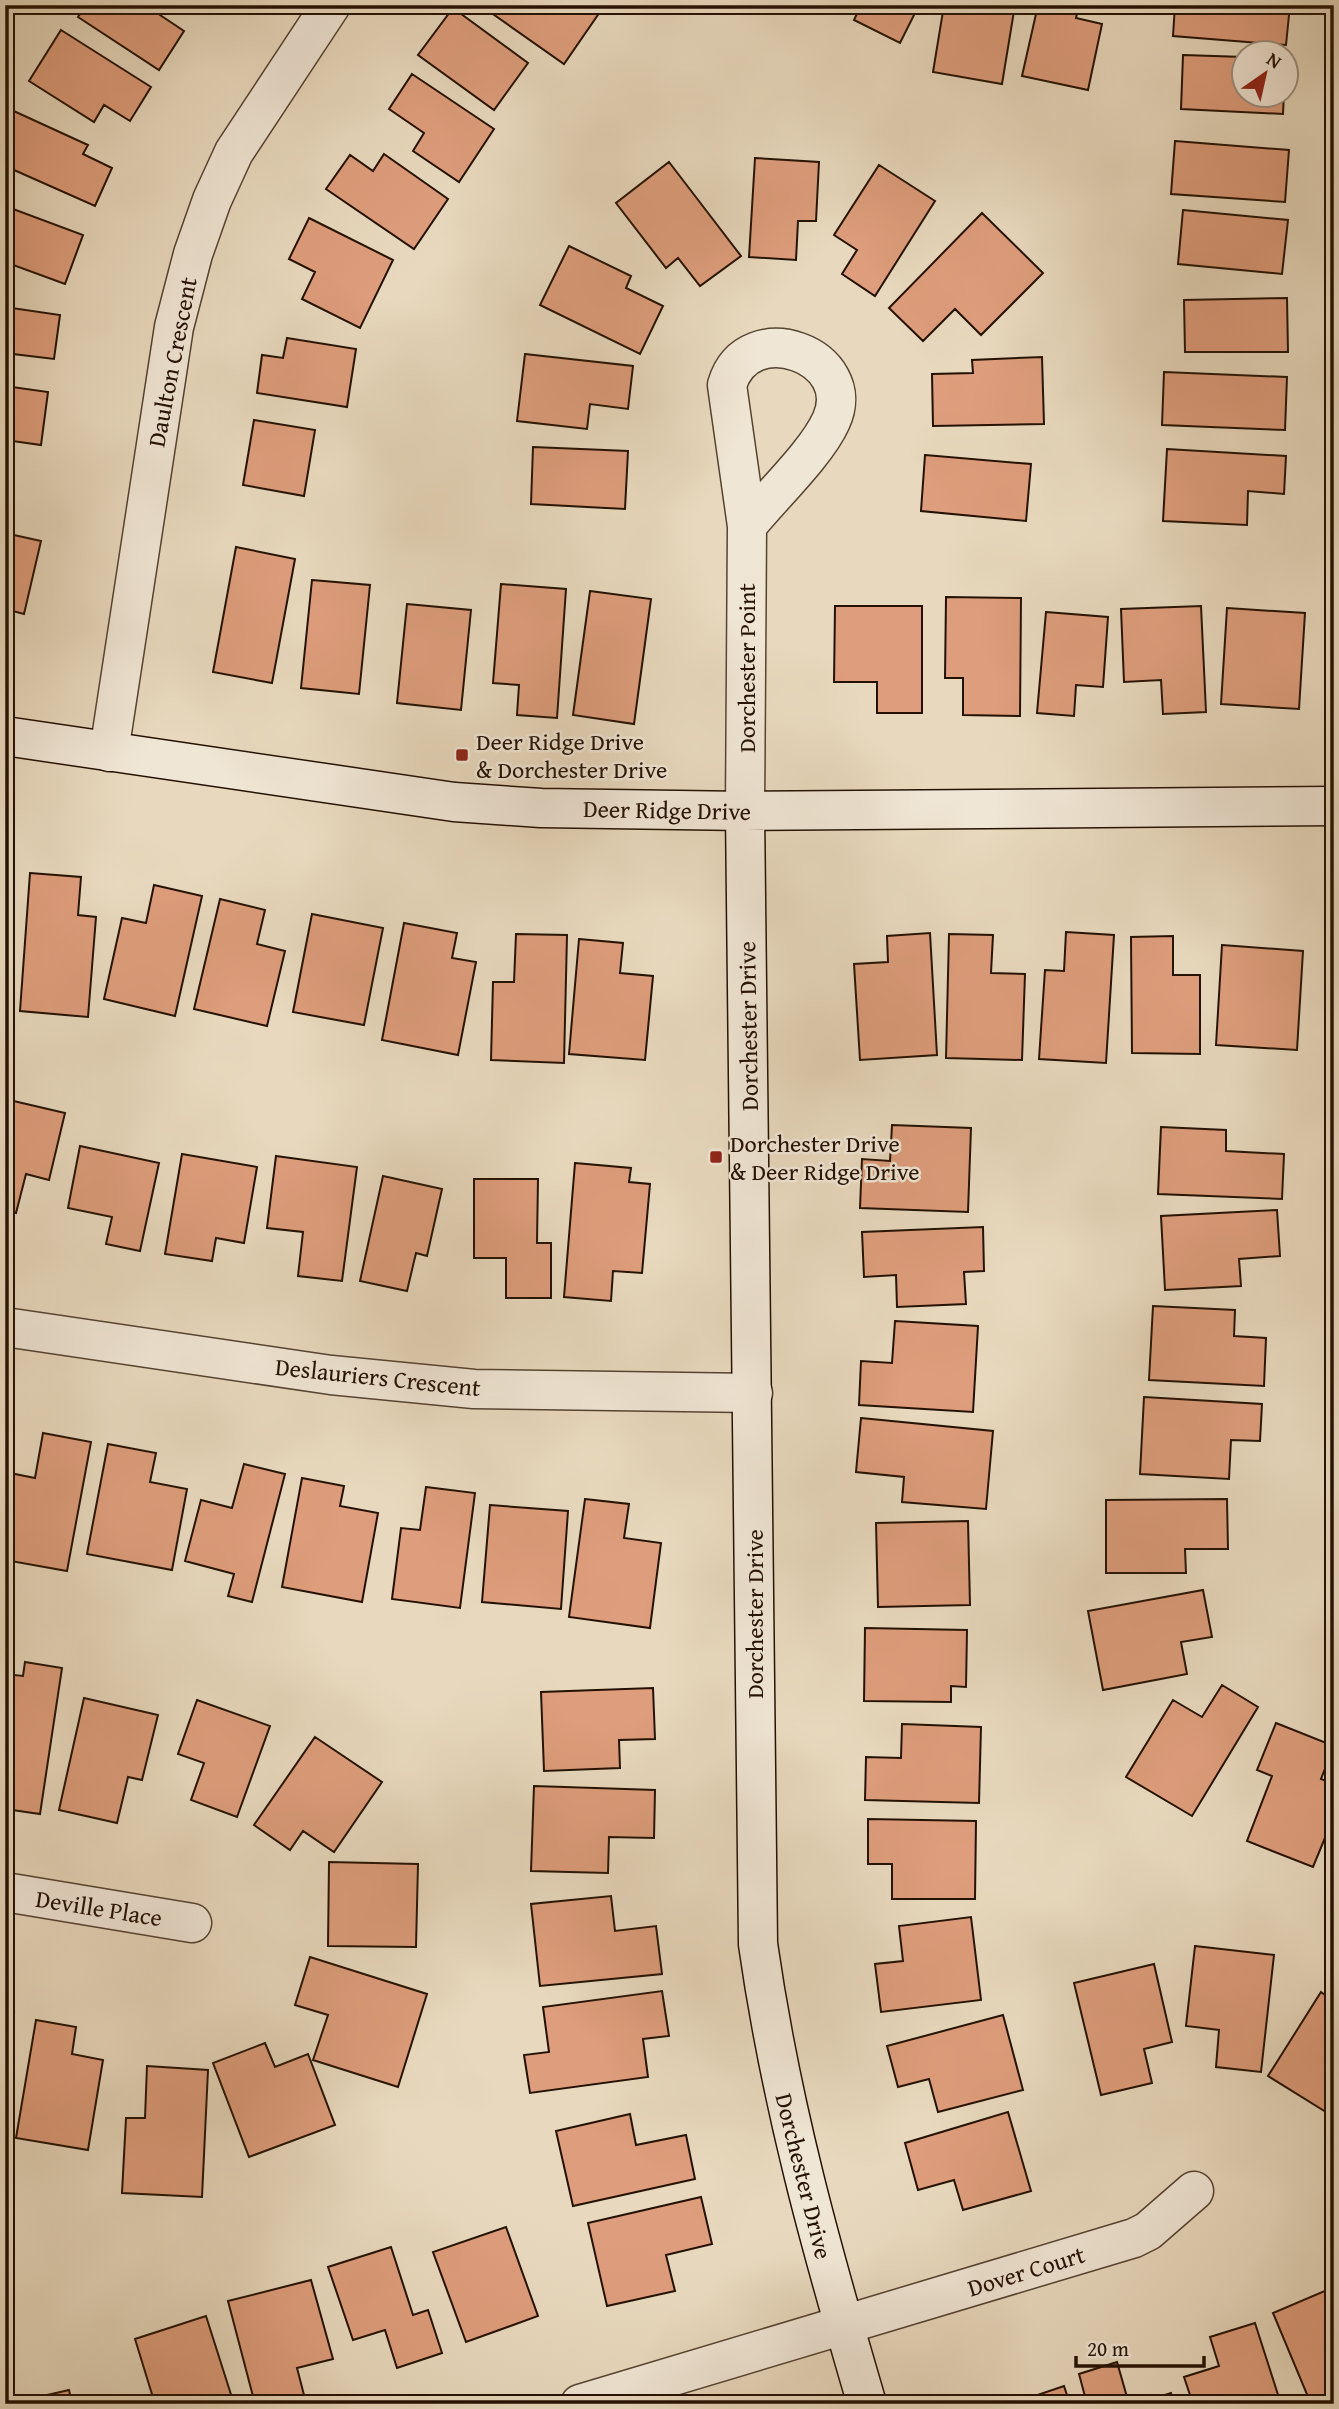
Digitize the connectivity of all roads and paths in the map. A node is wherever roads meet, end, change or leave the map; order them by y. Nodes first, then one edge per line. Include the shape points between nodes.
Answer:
1 (331, 5) edge
2 (747, 526) dead end
3 (5, 736) edge
4 (108, 752) junction
5 (1334, 806) edge
6 (745, 811) junction
7 (5, 1327) edge
8 (753, 1393) junction
9 (5, 1892) edge
10 (192, 1923) dead end
11 (1194, 2192) dead end
12 (844, 2326) junction
13 (580, 2404) edge
14 (867, 2404) edge

1 - 4 street, Daulton Crescent via 234,152 193,254 174,327
2 - 6 street, Dorchester Point
3 - 4 street, Deer Ridge Drive
4 - 6 street, Deer Ridge Drive via 454,802
5 - 6 street, Deer Ridge Drive
6 - 8 street, Dorchester Drive
7 - 8 street, Deslauriers Crescent via 331,1374 474,1389
8 - 12 street, Dorchester Drive via 758,1944 789,2122
9 - 10 street, Deville Place
11 - 12 street, Dover Court via 1133,2238
12 - 13 street
12 - 14 street, Dorchester Drive

